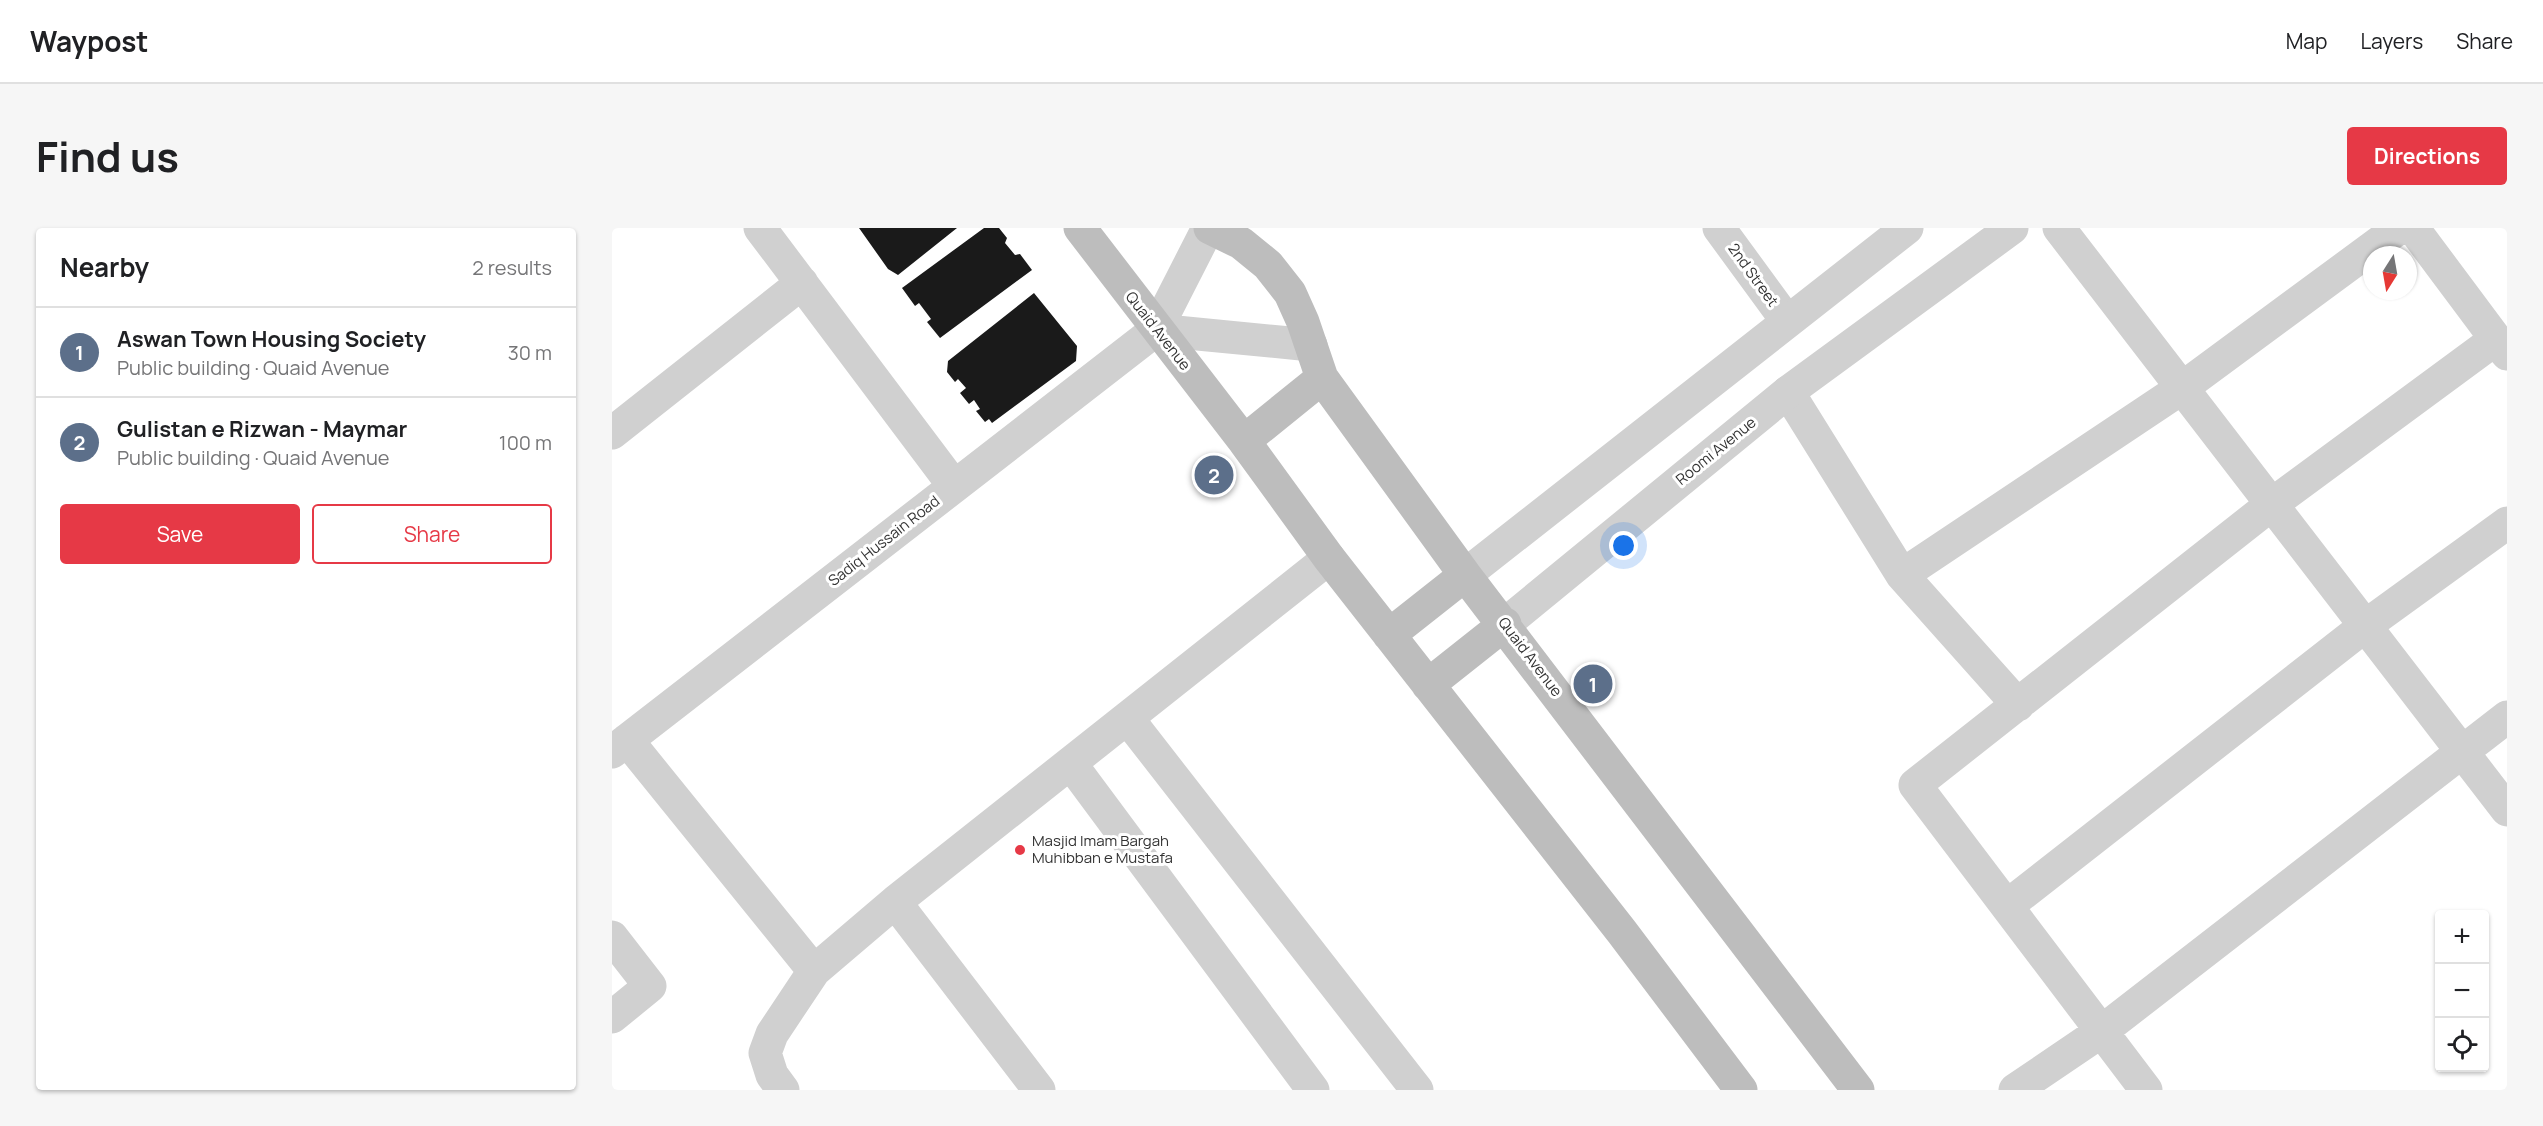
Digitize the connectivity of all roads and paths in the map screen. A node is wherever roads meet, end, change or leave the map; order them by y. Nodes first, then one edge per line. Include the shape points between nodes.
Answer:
1 (760, 228) edge
2 (1080, 228) edge
3 (1209, 228) edge
4 (1719, 228) edge
5 (1907, 228) edge
6 (2012, 228) edge
7 (2059, 228) edge
8 (2399, 228) edge
9 (2413, 228) edge
10 (802, 283) junction
11 (1787, 321) junction
12 (1156, 330) junction
13 (1311, 345) junction
14 (2502, 346) edge
15 (1322, 378) junction
16 (2182, 388) junction
17 (1788, 392) junction
18 (612, 433) edge
19 (1244, 441) junction
20 (954, 486) junction
21 (2272, 504) junction
22 (2507, 523) edge
23 (1329, 558) junction
24 (1466, 575) junction
25 (1902, 575) junction
26 (1505, 624) junction
27 (2365, 626) junction
28 (1389, 635) junction
29 (1428, 685) junction
30 (2018, 705) junction
31 (2507, 717) edge
32 (1128, 719) junction
33 (620, 746) edge
34 (2461, 751) junction
35 (1071, 764) junction
36 (2507, 810) edge
37 (895, 902) junction
38 (2007, 906) junction
39 (612, 938) edge
40 (814, 970) junction
41 (612, 1017) edge
42 (2102, 1031) junction
43 (783, 1090) edge
44 (1040, 1090) edge
45 (1313, 1090) edge
46 (1417, 1090) edge
47 (1741, 1090) edge
48 (1858, 1090) edge
49 (2015, 1090) edge
50 (2146, 1090) edge

1 - 10 street
2 - 12 main road, Quaid Avenue
3 - 12 street, Sadiq Hussain Road
3 - 13 main road, Quaid Avenue via 1241,243 1268,265 1290,293
4 - 11 street, 2nd Street
5 - 11 street
6 - 17 street, Roomi Avenue
7 - 16 street
8 - 16 street
9 - 14 street
10 - 18 street
10 - 20 street
11 - 24 street
12 - 13 street
12 - 19 main road, Quaid Avenue
12 - 20 street, Sadiq Hussain Road
13 - 15 main road, Quaid Avenue
14 - 21 street
15 - 19 main road
15 - 24 main road, Quaid Avenue
16 - 21 street
16 - 25 street
17 - 25 street
17 - 26 street, Roomi Avenue
19 - 23 main road, Quaid Avenue
20 - 33 street, Sadiq Hussain Road
21 - 27 street
21 - 30 street
22 - 27 street
23 - 28 main road, Quaid Avenue
23 - 32 street
24 - 26 main road, Quaid Avenue
24 - 28 main road
25 - 30 street
26 - 29 main road, Roomi Avenue
26 - 48 main road, Quaid Avenue
27 - 34 street
27 - 38 street
28 - 29 main road, Quaid Avenue
29 - 47 main road, Quaid Avenue
30 - 38 street via 1915,785
31 - 34 street
32 - 35 street
32 - 46 street
33 - 40 street
34 - 36 street
34 - 42 street
35 - 37 street
35 - 45 street
37 - 40 street
37 - 44 street
38 - 42 street
39 - 41 street via 650,986
40 - 43 street via 772,1034 765,1053 772,1075
42 - 49 street
42 - 50 street

